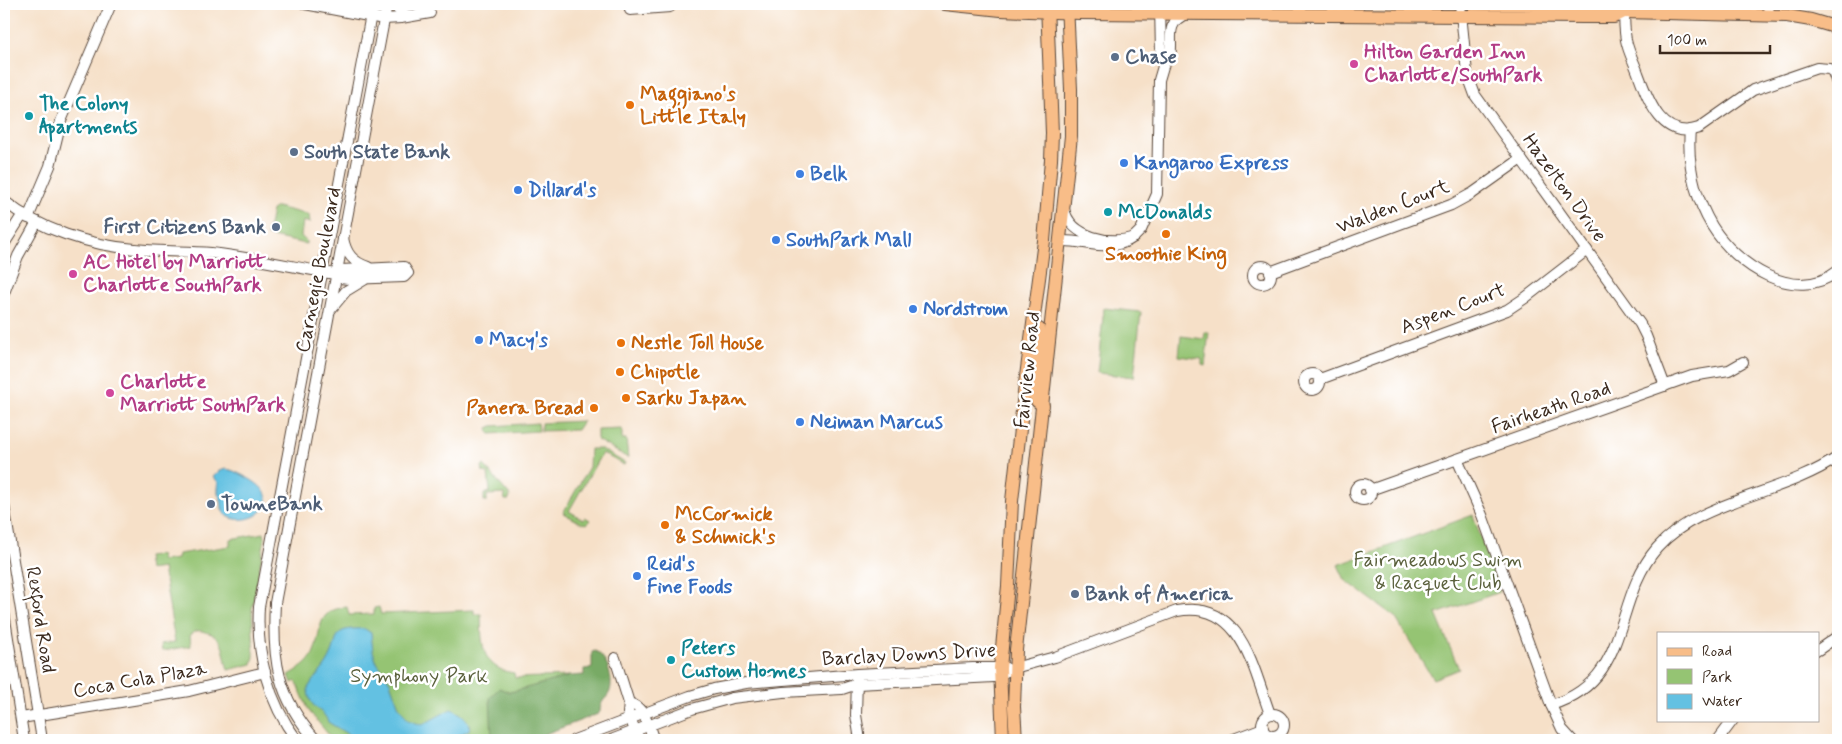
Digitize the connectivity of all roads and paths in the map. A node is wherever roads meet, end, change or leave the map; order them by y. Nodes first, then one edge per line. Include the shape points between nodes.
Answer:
1 (111, 4) edge
2 (306, 4) edge
3 (373, 4) edge
4 (387, 4) edge
5 (393, 4) edge
6 (945, 4) edge
7 (1460, 4) edge
8 (1473, 4) edge
9 (670, 5) edge
10 (1591, 5) edge
11 (630, 7) edge
12 (1047, 8) edge
13 (1067, 8) edge
14 (1624, 8) edge
15 (1160, 9) edge
16 (1320, 9) edge
17 (1751, 9) edge
18 (1768, 10) edge
19 (430, 13) dead end
20 (416, 14) junction
21 (1186, 14) junction
22 (370, 16) junction
23 (1460, 17) junction
24 (384, 18) junction
25 (1838, 28) edge
26 (1164, 63) junction
27 (1838, 86) edge
28 (1690, 130) junction
29 (1521, 159) junction
30 (4, 201) edge
31 (1064, 209) junction
32 (29, 218) junction
33 (343, 232) junction
34 (1134, 237) junction
35 (1060, 241) junction
36 (4, 244) edge
37 (1588, 250) junction
38 (373, 268) junction
39 (1838, 271) edge
40 (322, 272) junction
41 (1270, 272) dead end
42 (335, 274) junction
43 (369, 279) junction
44 (4, 293) edge
45 (1035, 309) junction
46 (327, 317) junction
47 (1742, 362) dead end
48 (1320, 378) dead end
49 (1665, 386) junction
50 (1043, 406) junction
51 (1838, 457) edge
52 (1457, 459) junction
53 (1370, 490) dead end
54 (4, 505) edge
55 (4, 613) edge
56 (1838, 636) edge
57 (1820, 649) edge
58 (615, 658) dead end
59 (1014, 668) junction
60 (1000, 671) junction
61 (264, 672) junction
62 (857, 679) junction
63 (629, 703) junction
64 (1550, 705) junction
65 (644, 714) junction
66 (1270, 714) junction
67 (38, 716) junction
68 (21, 718) junction
69 (630, 719) junction
70 (1732, 722) edge
71 (648, 726) junction
72 (1263, 728) junction
73 (637, 736) edge
74 (1278, 738) edge
75 (24, 740) edge
76 (42, 740) edge
77 (297, 740) edge
78 (316, 740) edge
79 (574, 740) edge
80 (611, 740) edge
81 (654, 740) edge
82 (860, 740) edge
83 (1003, 740) edge
84 (1016, 740) edge
85 (1231, 740) edge
86 (1572, 740) edge
87 (1718, 740) edge

1 - 32 street via 61,121 50,166
2 - 22 street
3 - 22 street, Carnegie Boulevard
4 - 24 street, Carnegie Boulevard
5 - 20 street via 405,14
6 - 12 main road via 992,10
7 - 23 street, Hazelton Drive
8 - 10 main road
9 - 11 street
10 - 14 main road
12 - 13 main road
12 - 45 main road, Fairview Road via 1052,144
13 - 15 main road
13 - 31 main road, Fairview Road via 1072,128
14 - 17 main road
14 - 23 main road via 1614,17
14 - 28 street via 1627,44 1655,111 1668,125
15 - 21 main road
15 - 26 street
16 - 21 main road
16 - 23 main road
17 - 18 main road
18 - 25 main road
19 - 20 street
20 - 24 street
21 - 26 street via 1171,27 1170,54
22 - 24 street
22 - 40 street, Carnegie Boulevard
23 - 29 street, Hazelton Drive via 1472,89
24 - 33 street, Carnegie Boulevard
26 - 34 street via 1159,84 1158,191 1141,230
27 - 28 street via 1833,72 1817,68 1753,90 1706,124
28 - 39 street via 1689,153 1694,184 1712,226 1730,248 1755,269 1796,284 1822,280
29 - 37 street, Hazelton Drive
29 - 41 street, Walden Court via 1451,205
30 - 32 street
31 - 34 street via 1072,223 1089,236 1121,241
31 - 35 main road, Fairview Road
32 - 36 street
32 - 40 street via 66,234 112,246 238,256
32 - 44 street
33 - 38 street via 345,247 352,258
33 - 42 street, Carnegie Boulevard
34 - 35 street via 1114,246
35 - 50 main road, Fairview Road
37 - 48 street, Aspen Court via 1507,310
37 - 49 street, Hazelton Drive via 1643,330
38 - 42 street via 341,270
38 - 43 street via 404,266 408,273 404,277
40 - 42 street
40 - 61 street, Carnegie Boulevard via 261,598 259,633
42 - 43 street via 343,278
42 - 46 street, Carnegie Boulevard
43 - 46 street via 346,291
45 - 50 main road via 1039,342 1034,393 1036,401
45 - 60 main road, Fairview Road via 1013,492
46 - 78 street, Carnegie Boulevard via 275,603 273,630 278,673 286,696
47 - 49 street, Fairheath Road via 1730,370 1697,375
49 - 52 street, Fairheath Road
50 - 59 main road, Fairview Road
51 - 64 street via 1801,478 1707,512 1673,533 1656,549 1639,576 1616,644 1603,667 1583,688
52 - 53 street, Fairheath Road
52 - 64 street via 1482,515
54 - 67 street, Rexford Road
55 - 68 street, Rexford Road
56 - 57 street
58 - 63 street
59 - 60 street, Barclay Downs Drive
59 - 66 street, Barclay Downs Drive via 1055,657 1190,609 1224,620 1240,636
59 - 84 main road, Fairview Road
60 - 62 street, Barclay Downs Drive
60 - 83 main road, Fairview Road
61 - 67 street, Coca Cola Plaza via 189,691
61 - 77 street, Carnegie Boulevard via 275,704
62 - 65 street, Barclay Downs Drive via 746,682 714,689
62 - 71 street, Barclay Downs Drive via 842,689 732,698
62 - 82 street via 856,715
63 - 65 street
63 - 69 street
64 - 86 street via 1562,729
65 - 69 street, Barclay Downs Drive
65 - 71 street
66 - 72 street via 1264,718
66 - 74 street, Barclay Downs Drive via 1283,720 1284,727
67 - 68 street, Coca Cola Plaza
67 - 76 street, Rexford Road
68 - 75 street, Rexford Road
69 - 73 street
69 - 79 street, Barclay Downs Drive
70 - 87 street
71 - 73 street, Barclay Downs Drive
71 - 81 street
72 - 74 street, Barclay Downs Drive
72 - 85 street
73 - 80 street, Barclay Downs Drive

